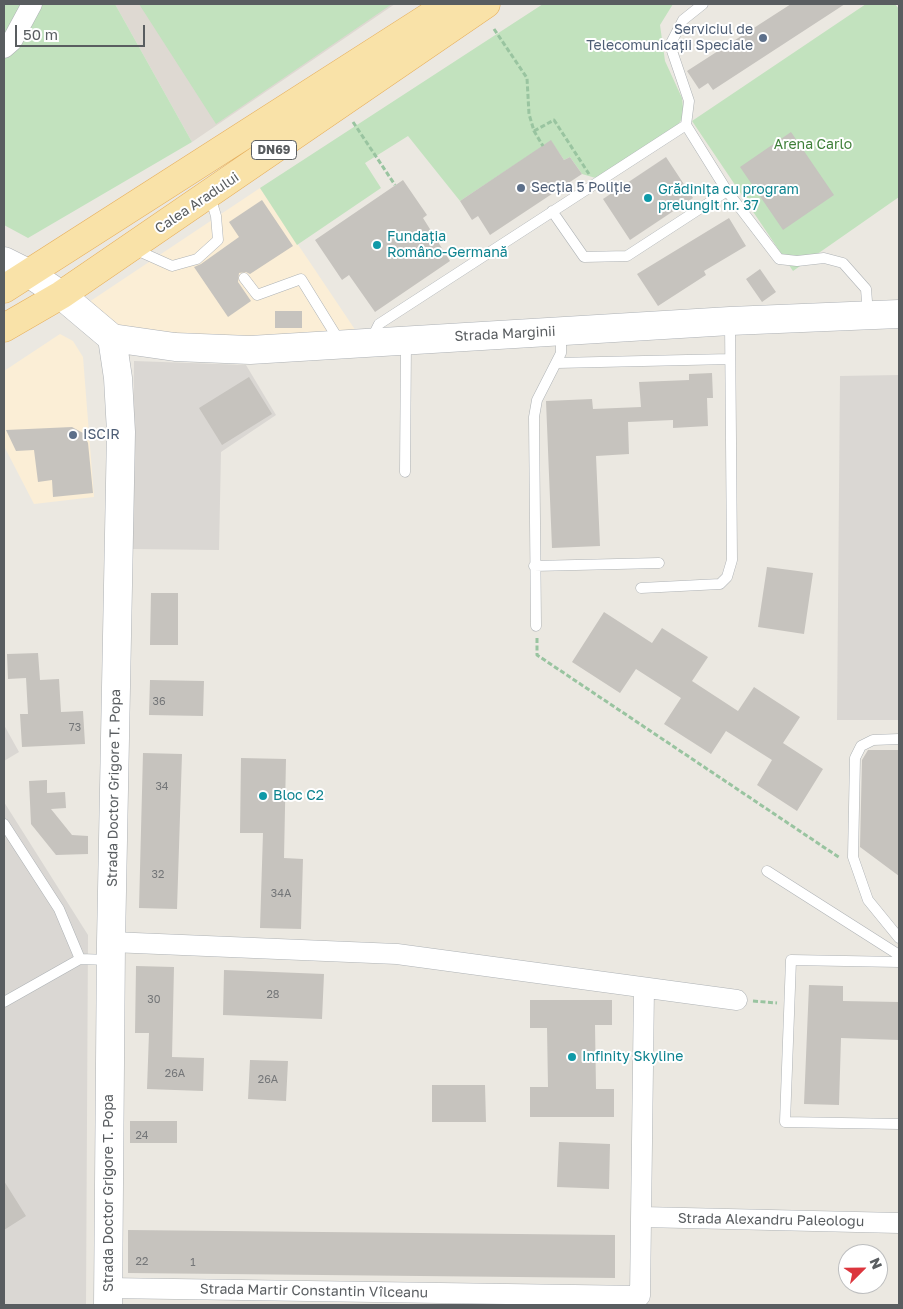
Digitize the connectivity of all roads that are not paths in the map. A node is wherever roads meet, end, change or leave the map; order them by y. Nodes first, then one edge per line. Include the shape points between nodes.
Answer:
1 (32, 4) edge
2 (449, 4) edge
3 (703, 4) edge
4 (490, 16) edge
5 (4, 48) edge
6 (686, 125) junction
7 (727, 191) junction
8 (210, 195) junction
9 (552, 211) junction
10 (131, 248) junction
11 (4, 261) edge
12 (30, 274) junction
13 (244, 278) dead end
14 (4, 289) edge
15 (61, 295) junction
16 (899, 314) edge
17 (868, 315) junction
18 (730, 321) junction
19 (4, 328) edge
20 (561, 331) junction
21 (112, 338) junction
22 (406, 340) junction
23 (375, 342) junction
24 (343, 346) junction
25 (730, 359) junction
26 (557, 363) junction
27 (405, 472) dead end
28 (659, 563) dead end
29 (534, 566) junction
30 (641, 588) dead end
31 (536, 626) road end
32 (899, 738) edge
33 (4, 824) edge
34 (767, 871) dead end
35 (899, 938) edge
36 (111, 951) junction
37 (899, 955) edge
38 (80, 959) junction
39 (899, 962) edge
40 (644, 988) junction
41 (737, 1000) road end
42 (4, 1002) edge
43 (899, 1124) edge
44 (642, 1217) junction
45 (899, 1222) edge
46 (108, 1297) edge

1 - 5 street via 12,41
2 - 12 main road, DN69
3 - 6 lane via 682,20 670,45 689,101
4 - 8 main road, Calea Aradului / DN69
6 - 7 lane
6 - 9 lane
7 - 9 lane via 627,256 584,257
7 - 17 lane via 779,260 824,258 843,263 866,289
8 - 10 main road, Calea Aradului / DN69
8 - 10 lane via 220,244 197,259 172,266
9 - 23 lane via 379,324
10 - 15 main road, Calea Aradului / DN69
11 - 12 street
12 - 14 main road, DN69
12 - 15 street
13 - 24 lane via 257,295 301,279
15 - 19 main road, Calea Aradului / DN69
15 - 21 street
16 - 17 street, Strada Marginii
17 - 18 street, Strada Marginii
18 - 20 street, Strada Marginii
18 - 25 lane
20 - 22 street, Strada Marginii
20 - 26 lane via 561,353
21 - 24 street, Strada Marginii via 184,348 250,350
21 - 36 street, Strada Doctor Grigore T. Popa via 121,432
22 - 23 street, Strada Marginii
22 - 27 lane
23 - 24 street, Strada Marginii
25 - 26 lane
25 - 30 lane via 732,560 727,577 720,584
26 - 29 lane via 540,392 534,417
28 - 29 lane
29 - 31 lane
32 - 35 lane via 873,740 861,746 855,758 853,857 868,900
33 - 38 lane via 60,909
34 - 37 lane
36 - 38 lane
36 - 40 street via 397,954
36 - 46 street, Strada Doctor Grigore T. Popa
38 - 42 lane
39 - 43 lane via 791,960 784,1122
40 - 41 street
40 - 44 street
44 - 45 street, Strada Alexandru Paleologu
44 - 46 street, Strada Martir Constantin Vîlceanu via 640,1296

